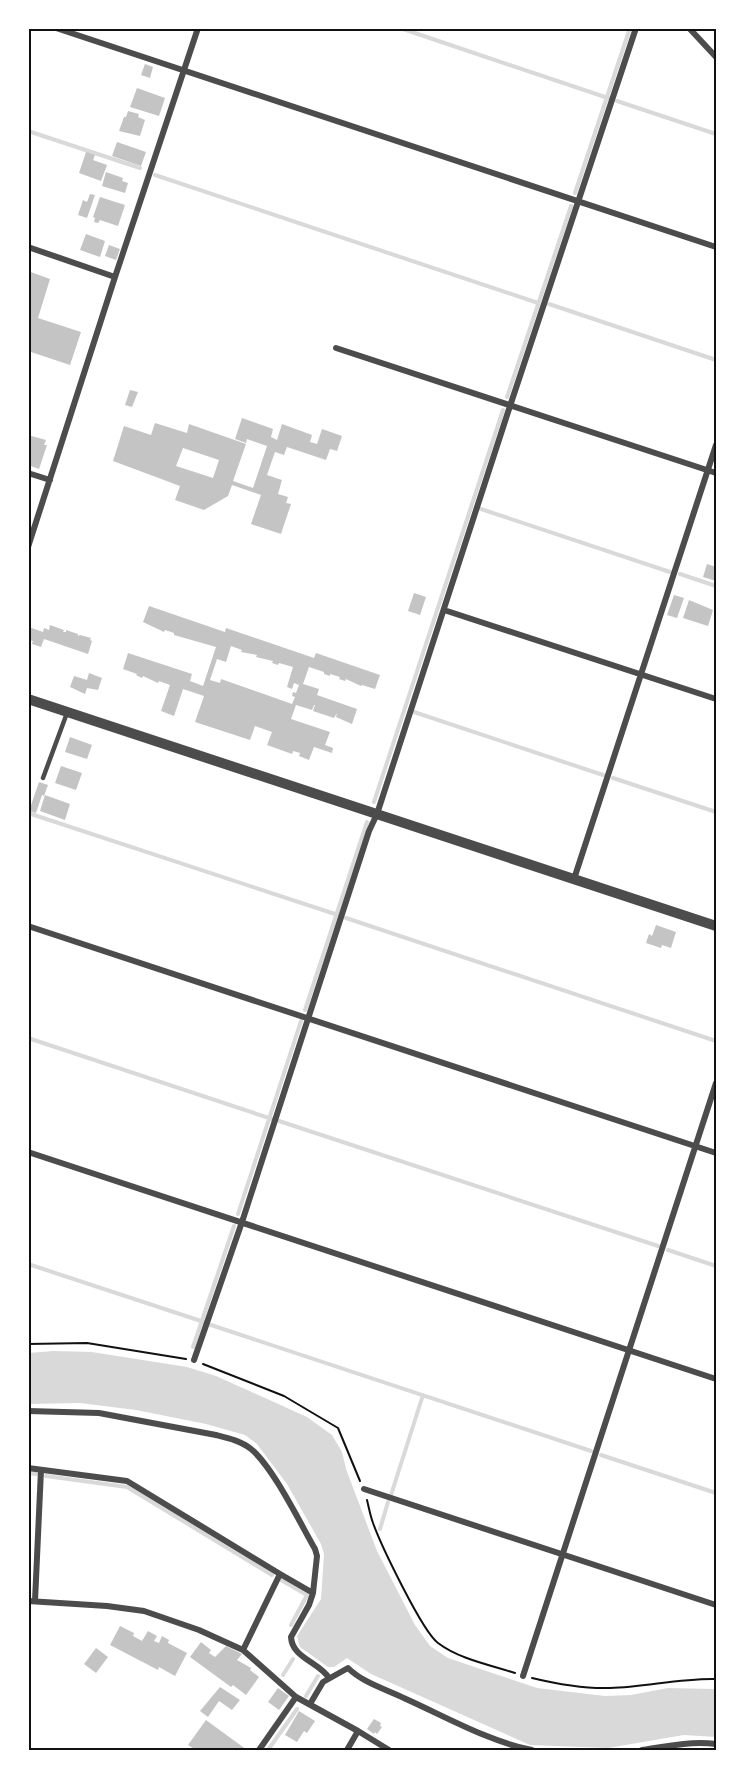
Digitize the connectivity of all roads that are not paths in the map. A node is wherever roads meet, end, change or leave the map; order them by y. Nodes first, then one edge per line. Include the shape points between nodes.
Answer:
1 (56, 28) edge
2 (198, 28) edge
3 (636, 28) edge
4 (689, 28) edge
5 (717, 57) edge
6 (184, 71) junction
7 (578, 201) junction
8 (28, 247) edge
9 (717, 247) edge
10 (115, 277) junction
11 (336, 348) dead end
12 (510, 406) junction
13 (717, 445) edge
14 (708, 471) junction
15 (28, 473) edge
16 (717, 473) edge
17 (50, 480) junction
18 (28, 547) edge
19 (444, 610) junction
20 (640, 675) junction
21 (28, 699) edge
22 (717, 699) edge
23 (68, 712) junction
24 (44, 778) dead end
25 (377, 814) junction
26 (573, 879) junction
27 (28, 926) edge
28 (717, 926) edge
29 (309, 1018) junction
30 (717, 1083) edge
31 (696, 1146) junction
32 (28, 1152) edge
33 (717, 1153) edge
34 (242, 1222) junction
35 (630, 1350) junction
36 (194, 1360) road end
37 (717, 1379) edge
38 (28, 1411) edge
39 (28, 1468) edge
40 (41, 1470) junction
41 (364, 1489) road end
42 (562, 1554) junction
43 (280, 1574) junction
44 (313, 1593) junction
45 (32, 1601) edge
46 (717, 1605) edge
47 (243, 1650) junction
48 (523, 1676) road end
49 (328, 1678) junction
50 (296, 1697) junction
51 (310, 1704) junction
52 (358, 1731) junction
53 (717, 1744) edge
54 (259, 1750) edge
55 (347, 1750) edge
56 (389, 1750) edge
57 (532, 1750) edge
58 (642, 1750) edge

1 - 6 street
2 - 6 street
3 - 7 street
4 - 5 street
6 - 7 street
6 - 10 street
7 - 9 street
7 - 12 street
8 - 10 street
10 - 17 street
11 - 12 street
12 - 14 street
12 - 19 street
13 - 14 street
14 - 16 street
14 - 20 street
15 - 17 street
17 - 18 street
19 - 20 street
19 - 25 street
20 - 22 street
20 - 26 street
21 - 23 street
23 - 24 lane
23 - 25 street
25 - 26 street
25 - 29 street
26 - 28 street
27 - 29 street
29 - 31 street
29 - 34 street
30 - 31 street
31 - 33 street
31 - 35 street
32 - 34 street
34 - 35 street
34 - 36 street
35 - 37 street
35 - 42 street
38 - 44 street via 99,1413 216,1435 251,1450 272,1475 315,1549
39 - 40 street
40 - 43 street via 127,1481
40 - 45 street
41 - 42 street
42 - 46 street
42 - 48 street
43 - 44 street
43 - 47 street
44 - 49 street via 291,1641 298,1653
45 - 47 street via 144,1611
47 - 50 street
49 - 51 street
49 - 57 street via 348,1668 369,1682 508,1745
50 - 51 street
50 - 54 street
51 - 52 street
52 - 55 street
52 - 56 street
53 - 58 street via 675,1744

